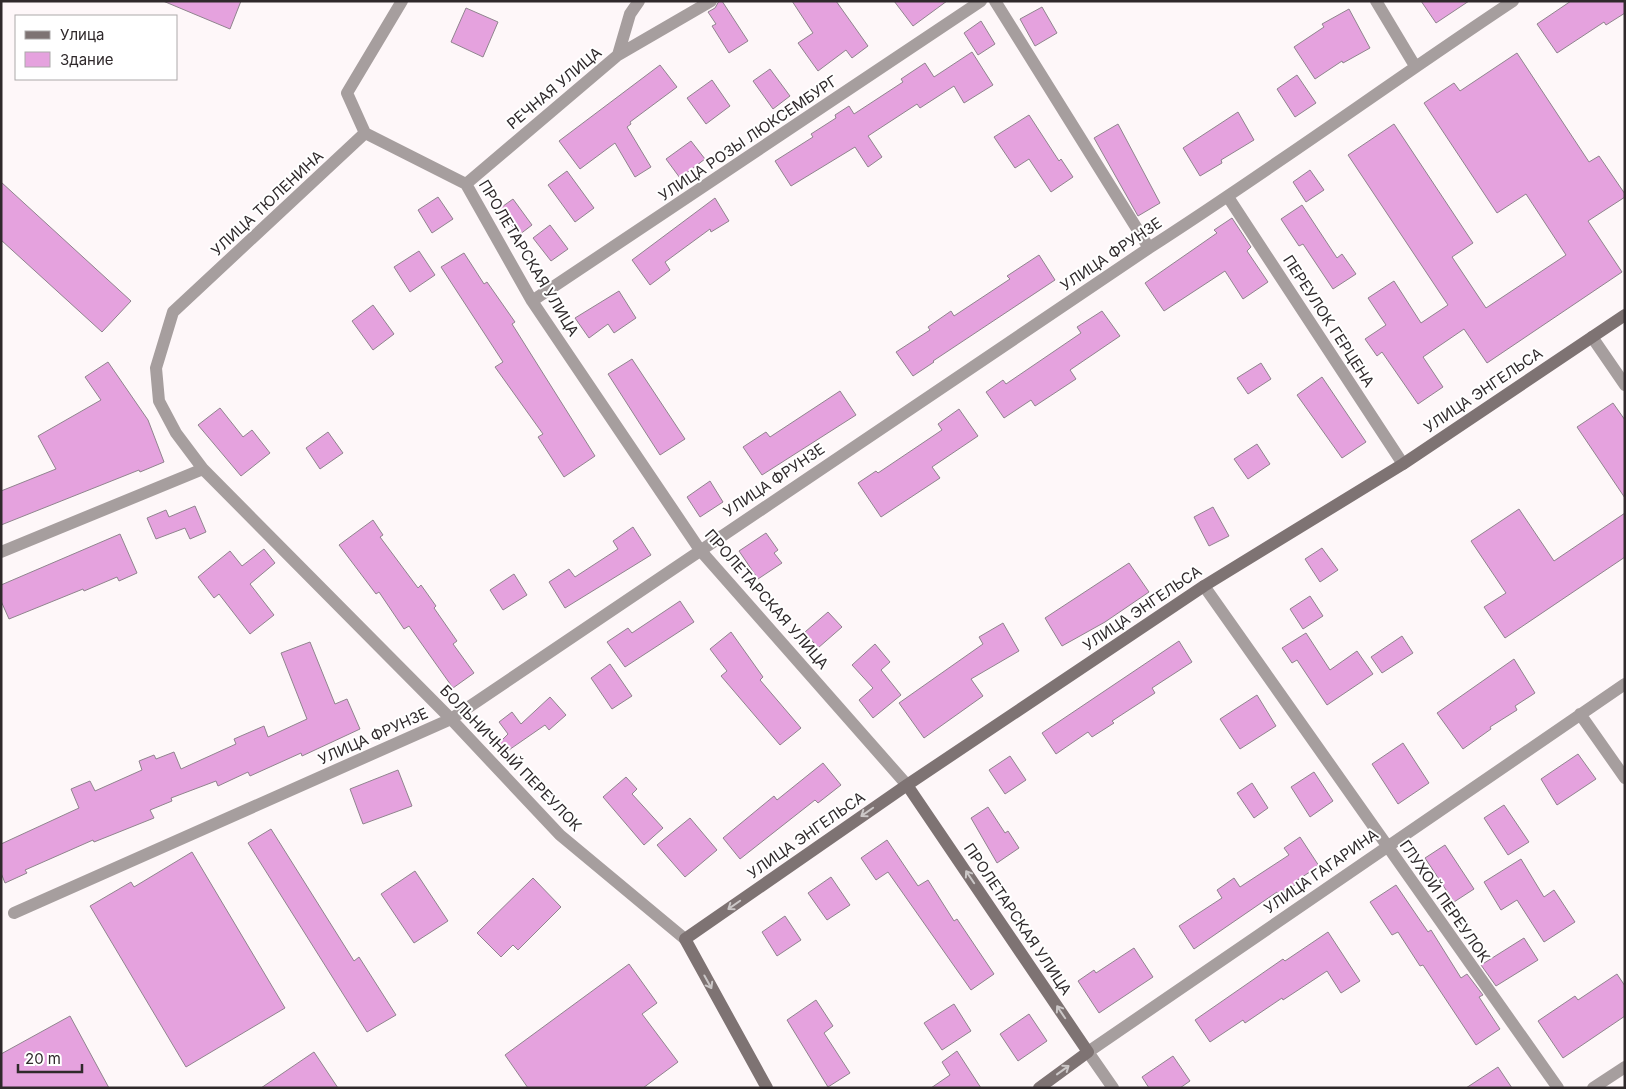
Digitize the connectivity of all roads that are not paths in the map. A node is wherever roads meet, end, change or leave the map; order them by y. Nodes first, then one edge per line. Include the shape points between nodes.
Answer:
1 (402, 1) edge
2 (639, 1) edge
3 (712, 1) edge
4 (981, 1) edge
5 (995, 1) edge
6 (1376, 1) edge
7 (1513, 1) edge
8 (618, 55) junction
9 (1415, 66) junction
10 (365, 133) junction
11 (466, 184) junction
12 (1228, 197) junction
13 (1149, 248) junction
14 (532, 301) junction
15 (1625, 316) edge
16 (1592, 337) junction
17 (1625, 385) edge
18 (176, 433) joint
19 (1403, 464) junction
20 (203, 469) junction
21 (700, 550) junction
22 (1, 552) edge
23 (1204, 586) junction
24 (1625, 684) edge
25 (1580, 714) junction
26 (451, 718) junction
27 (1625, 778) edge
28 (907, 784) junction
29 (1386, 846) junction
30 (14, 913) dead end
31 (684, 939) junction
32 (1088, 1052) junction
33 (1625, 1067) edge
34 (767, 1088) edge
35 (1039, 1088) edge
36 (1113, 1088) edge
37 (1558, 1088) edge
38 (1593, 1088) edge

1 - 10 street via 347,93
2 - 8 street, РЕЧНАЯ УЛИЦА via 630,14
3 - 8 street
4 - 14 street, УЛИЦА РОЗЫ ЛЮКСЕМБУРГ
5 - 13 street
6 - 9 street
7 - 9 street, УЛИЦА ФРУНЗЕ
8 - 11 street, РЕЧНАЯ УЛИЦА
9 - 12 street, УЛИЦА ФРУНЗЕ
10 - 11 street, ПРОЛЕТАРСКАЯ УЛИЦА
10 - 18 street, УЛИЦА ТЮЛЕНИНА via 173,312 156,368 159,401
11 - 14 street, ПРОЛЕТАРСКАЯ УЛИЦА
12 - 13 street, УЛИЦА ФРУНЗЕ
12 - 19 street, ПЕРЕУЛОК ГЕРЦЕНА
13 - 21 street, УЛИЦА ФРУНЗЕ
14 - 21 street, ПРОЛЕТАРСКАЯ УЛИЦА
15 - 16 main road, УЛИЦА ЭНГЕЛЬСА
16 - 17 street
16 - 19 main road, УЛИЦА ЭНГЕЛЬСА
18 - 20 street, БОЛЬНИЧНЫЙ ПЕРЕУЛОК
19 - 23 main road, УЛИЦА ЭНГЕЛЬСА
20 - 22 street
20 - 26 street, БОЛЬНИЧНЫЙ ПЕРЕУЛОК
21 - 26 street, УЛИЦА ФРУНЗЕ
21 - 28 street, ПРОЛЕТАРСКАЯ УЛИЦА
23 - 28 main road, УЛИЦА ЭНГЕЛЬСА
23 - 29 street, ГЛУХОЙ ПЕРЕУЛОК
24 - 25 street, УЛИЦА ГАГАРИНА
25 - 27 street
25 - 29 street, УЛИЦА ГАГАРИНА
26 - 30 street, УЛИЦА ФРУНЗЕ
26 - 31 street, БОЛЬНИЧНЫЙ ПЕРЕУЛОК via 560,834
28 -> 31 main road, УЛИЦА ЭНГЕЛЬСА
32 -> 28 main road, ПРОЛЕТАРСКАЯ УЛИЦА
29 - 32 street, УЛИЦА ГАГАРИНА
29 - 37 street, ГЛУХОЙ ПЕРЕУЛОК
31 -> 34 main road, БОЛЬНИЧНЫЙ ПЕРЕУЛОК
35 -> 32 main road, УЛИЦА ГАГАРИНА
32 - 36 street, ПРОЛЕТАРСКАЯ УЛИЦА
33 - 38 street

